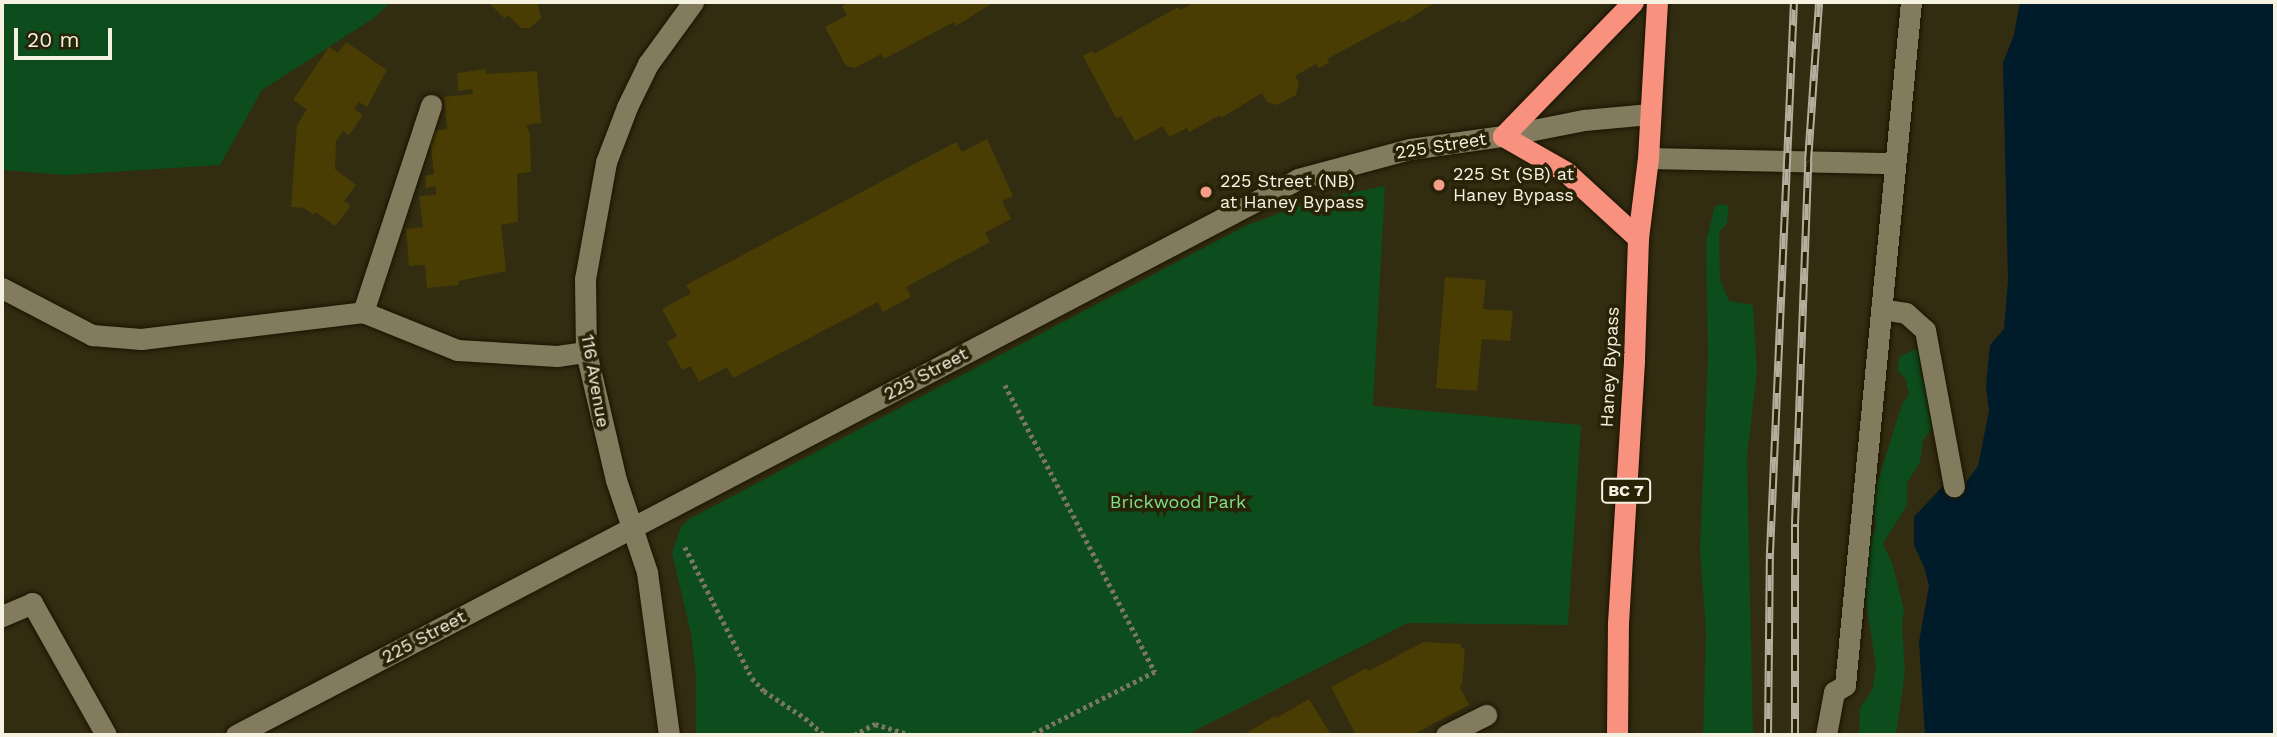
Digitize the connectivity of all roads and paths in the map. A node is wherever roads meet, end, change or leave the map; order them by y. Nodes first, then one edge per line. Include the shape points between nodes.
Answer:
1 (693, 2) edge
2 (1633, 2) edge
3 (1657, 2) edge
4 (1911, 2) edge
5 (431, 105) dead end
6 (1650, 114) junction
7 (1503, 136) junction
8 (1648, 158) junction
9 (1895, 163) junction
10 (1638, 238) junction
11 (2, 288) edge
12 (1881, 309) junction
13 (363, 312) junction
14 (586, 352) junction
15 (1005, 385) dead end
16 (1954, 486) dead end
17 (632, 529) junction
18 (685, 547) dead end
19 (2, 616) edge
20 (1486, 715) dead end
21 (106, 735) edge
22 (236, 735) edge
23 (669, 735) edge
24 (824, 735) edge
25 (854, 735) edge
26 (910, 735) edge
27 (1032, 735) edge
28 (1446, 735) edge
29 (1617, 735) edge
30 (1826, 735) edge

1 - 14 street, 116 Avenue via 648,64 606,162 584,279
2 - 7 highway
3 - 6 highway, Haney Bypass / BC 7
4 - 9 street
5 - 13 street
6 - 7 street, 225 Street via 1584,120
6 - 8 highway, Haney Bypass / BC 7
7 - 10 highway via 1566,172
7 - 17 street, 225 Street via 1410,149 1298,179
8 - 9 street
8 - 10 highway, Haney Bypass / BC 7
9 - 12 street
10 - 29 highway, Haney Bypass / BC 7 via 1618,623
11 - 13 street via 92,335 141,338
12 - 16 street via 1906,313 1925,330
12 - 30 street via 1845,685 1833,692
13 - 14 street via 457,350 557,356
14 - 17 street, 116 Avenue
15 - 27 path via 1155,672
17 - 22 street, 225 Street
17 - 23 street, 116 Avenue via 648,572
18 - 24 path via 752,678
19 - 21 street via 32,603
20 - 28 street
25 - 26 path via 875,724

